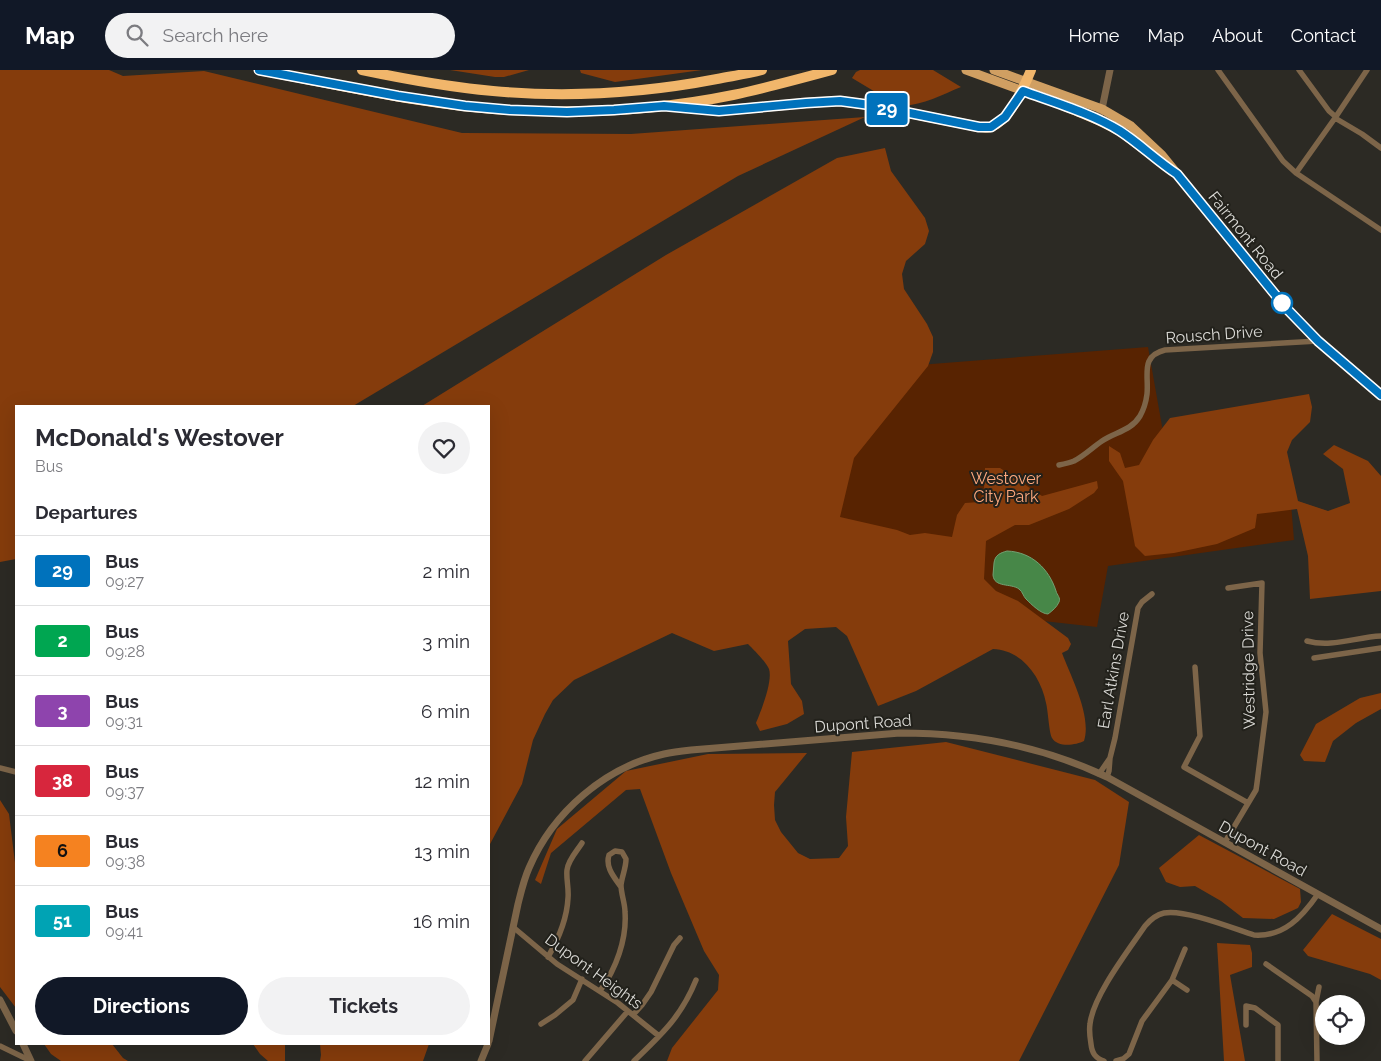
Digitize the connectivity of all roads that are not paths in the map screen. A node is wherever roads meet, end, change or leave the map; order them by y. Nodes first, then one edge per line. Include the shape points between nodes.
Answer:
1 (260, 70) edge
2 (362, 70) edge
3 (762, 70) edge
4 (832, 70) edge
5 (966, 70) edge
6 (994, 70) edge
7 (1031, 70) edge
8 (1110, 70) edge
9 (1218, 70) edge
10 (1299, 70) edge
11 (1367, 70) edge
12 (1025, 86) junction
13 (664, 106) junction
14 (1102, 109) junction
15 (1336, 117) junction
16 (1097, 120) junction
17 (1381, 148) edge
18 (1296, 173) junction
19 (1177, 174) junction
20 (1381, 230) edge
21 (1318, 341) junction
22 (1381, 395) edge
23 (1059, 465) dead end
24 (1228, 588) dead end
25 (1152, 594) dead end
26 (1381, 636) edge
27 (1307, 641) dead end
28 (1381, 648) edge
29 (1314, 658) dead end
30 (1195, 667) dead end
31 (1110, 758) junction
32 (0, 768) edge
33 (15, 772) edge
34 (1099, 774) junction
35 (1107, 777) junction
36 (1248, 803) junction
37 (1225, 842) junction
38 (582, 843) dead end
39 (621, 886) junction
40 (1318, 894) junction
41 (513, 927) junction
42 (1381, 929) edge
43 (680, 938) dead end
44 (1185, 950) dead end
45 (548, 956) junction
46 (1266, 964) dead end
47 (582, 979) junction
48 (696, 980) dead end
49 (1172, 980) junction
50 (1319, 987) dead end
51 (1188, 990) dead end
52 (600, 992) junction
53 (1317, 995) edge
54 (0, 1000) edge
55 (1315, 1000) edge
56 (630, 1013) junction
57 (541, 1024) dead end
58 (1246, 1025) dead end
59 (15, 1029) edge
60 (490, 1034) edge
61 (660, 1036) junction
62 (23, 1045) edge
63 (487, 1045) edge
64 (1317, 1045) edge
65 (0, 1046) edge
66 (31, 1061) edge
67 (481, 1061) edge
68 (585, 1061) edge
69 (634, 1061) edge
70 (1104, 1061) edge
71 (1116, 1061) edge
72 (1278, 1061) edge
73 (1317, 1061) edge

1 - 13 highway via 465,106 567,112
2 - 3 highway via 452,87 583,94 694,83
4 - 13 highway via 783,84
5 - 12 main road, Fairmont Road
6 - 12 main road, Fairmont Road
7 - 12 highway
8 - 14 street
9 - 18 street via 1283,161
10 - 15 street
11 - 15 street
12 - 13 highway via 1005,117 991,127 840,101 719,111
12 - 14 main road, Fairmont Road
12 - 16 main road, Fairmont Road
14 - 16 street
14 - 19 main road, Fairmont Road via 1131,126
15 - 17 street
15 - 18 street
16 - 19 main road, Fairmont Road via 1119,131
18 - 20 street
19 - 21 main road, Fairmont Road via 1287,309
21 - 22 main road, Fairmont Road
21 - 23 street, Rousch Drive via 1157,352 1147,366 1147,394 1139,418 1125,431 1103,440 1073,461
24 - 36 street, Westridge Drive via 1262,582 1260,653 1266,712 1256,790
25 - 31 street, Earl Atkins Drive via 1138,608
26 - 27 street via 1331,644
28 - 29 street
30 - 36 street via 1200,736 1184,767
31 - 34 street, Earl Atkins Drive
31 - 35 street, Earl Atkins Drive
32 - 33 street
34 - 35 street, Dupont Road
34 - 41 street, Dupont Road via 996,740 932,733 834,738 664,754 635,763 602,780 564,814 545,838 529,868
35 - 37 street, Dupont Road
36 - 37 street, Westridge Drive
37 - 40 street, Dupont Road
38 - 45 street via 567,867 569,896 566,916
39 - 39 street via 626,858 622,852 615,851 609,855 608,862
39 - 52 street via 625,912 623,938 611,975
40 - 42 street, Dupont Road
40 - 70 street via 1302,915 1286,927 1264,936 1175,912 1152,919 1106,984 1094,1008 1090,1024 1091,1048 1094,1055
41 - 45 street, Dupont Heights
41 - 60 street, Dupont Road
43 - 56 street via 647,998
44 - 49 street
45 - 47 street, Dupont Heights
46 - 55 street
47 - 52 street, Dupont Heights
47 - 57 street via 573,1000
48 - 61 street via 680,1012
49 - 51 street
49 - 71 street via 1142,1021 1129,1054
50 - 53 street
52 - 56 street, Dupont Heights
54 - 59 street
56 - 61 street, Dupont Heights
56 - 68 street
58 - 72 street via 1246,1006 1255,1008 1278,1026
61 - 69 street
62 - 66 street
63 - 67 street, Dupont Road
64 - 73 street
65 - 66 street

